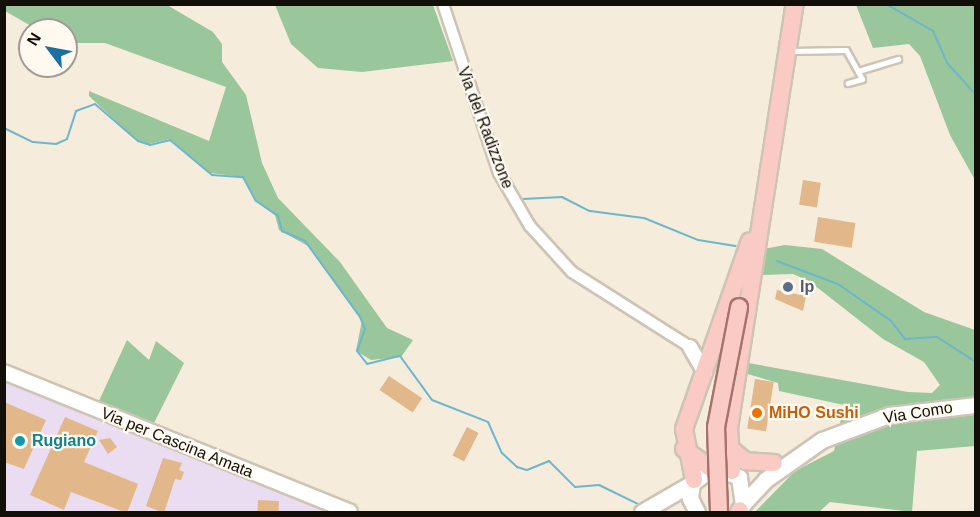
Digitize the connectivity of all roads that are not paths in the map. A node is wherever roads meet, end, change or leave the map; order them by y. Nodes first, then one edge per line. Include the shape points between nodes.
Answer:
1 (443, 4) edge
2 (795, 4) edge
3 (787, 51) junction
4 (898, 59) dead end
5 (858, 71) junction
6 (848, 84) dead end
7 (764, 194) junction
8 (690, 347) junction
9 (713, 356) junction
10 (4, 372) edge
11 (705, 377) junction
12 (975, 405) edge
13 (730, 448) junction
14 (684, 449) junction
15 (796, 455) junction
16 (774, 463) junction
17 (710, 468) junction
18 (734, 473) junction
19 (693, 482) junction
20 (740, 510) edge
21 (350, 513) edge
22 (642, 513) edge
23 (697, 513) edge
24 (719, 513) edge

1 - 8 street, Via del Radizzone via 499,173 530,226 572,272
2 - 3 main road
3 - 5 lane via 846,50
3 - 7 main road
4 - 5 lane
5 - 6 lane via 862,79
7 - 9 main road
7 - 13 main road via 729,428
7 - 24 main road, bridge via 716,427
8 - 9 street
8 - 11 street via 704,364
9 - 11 main road
10 - 21 street, Via per Cascina Amata
11 - 14 main road via 684,429
12 - 15 main road, Via Como via 889,415
13 - 16 main road via 745,461
13 - 18 main road
14 - 17 main road
14 - 19 main road
15 - 16 main road
15 - 20 main road, Via Como
16 - 18 main road
17 - 18 main road
17 - 19 main road
18 - 20 main road via 745,490
19 - 22 main road
19 - 23 main road via 690,498

